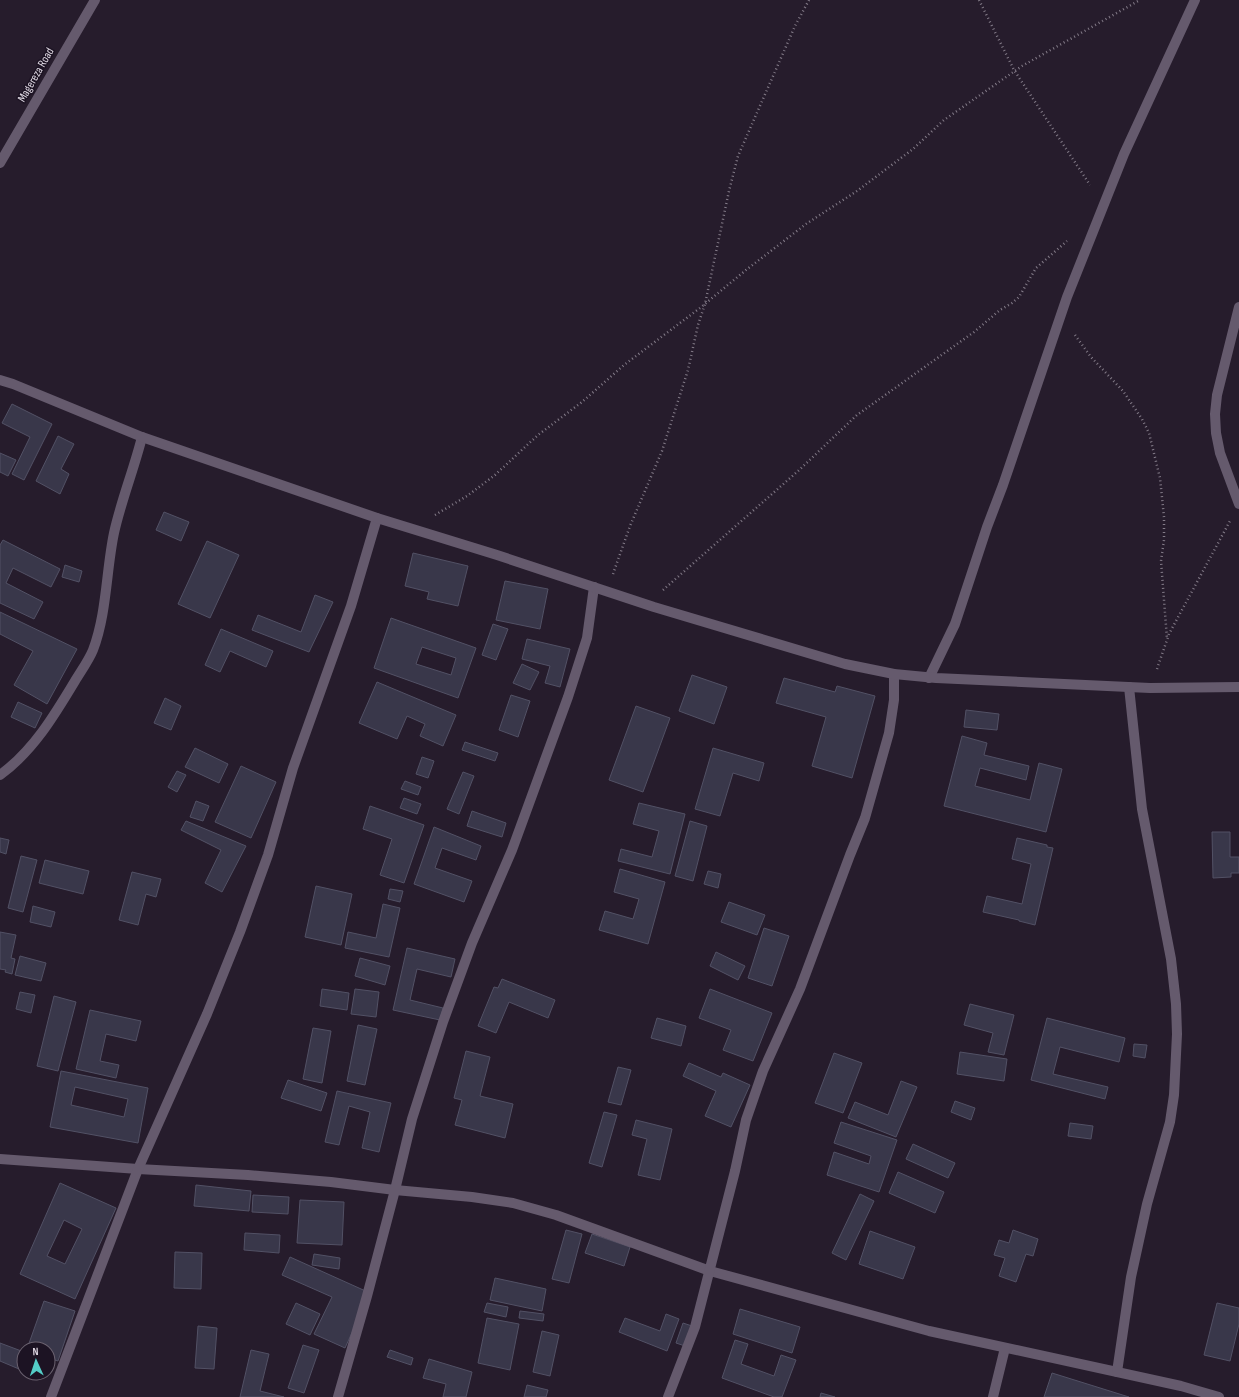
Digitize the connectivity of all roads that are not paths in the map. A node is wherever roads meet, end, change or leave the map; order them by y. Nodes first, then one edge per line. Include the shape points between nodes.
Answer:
1 (95, 0) edge
2 (1195, 0) edge
3 (0, 163) edge
4 (1239, 307) edge
5 (0, 380) edge
6 (142, 437) junction
7 (1239, 504) edge
8 (377, 518) junction
9 (594, 587) junction
10 (894, 674) junction
11 (929, 678) junction
12 (1129, 687) junction
13 (1239, 687) edge
14 (0, 775) edge
15 (0, 1159) edge
16 (138, 1169) junction
17 (395, 1190) junction
18 (710, 1271) junction
19 (1005, 1348) junction
20 (1117, 1372) junction
21 (52, 1397) edge
22 (338, 1397) edge
23 (668, 1397) edge
24 (993, 1397) edge
25 (1219, 1397) edge

1 - 3 street, Magereza Road
2 - 11 street via 1124,154 1096,224 1061,314 955,624
4 - 7 street via 1217,395 1215,414 1220,453
5 - 6 street
6 - 8 street
6 - 14 street via 114,534 102,613 93,651 54,717 15,764
8 - 9 street
8 - 16 street via 351,606 293,768 268,855 207,1014
9 - 10 street via 845,664
9 - 17 street via 587,638 568,697 512,850 472,943 443,1022 412,1119
10 - 11 street
10 - 18 street via 894,700 889,733 865,818 800,989 762,1071 746,1120
11 - 12 street
12 - 13 street
12 - 20 street via 1142,809 1171,959 1177,1034 1170,1122 1147,1204 1131,1277
15 - 16 street
16 - 17 street via 331,1182
16 - 21 street
17 - 18 street via 513,1203 556,1215
17 - 22 street via 368,1296
18 - 19 street via 929,1331
18 - 23 street via 695,1327
19 - 20 street
19 - 24 street
20 - 25 street

